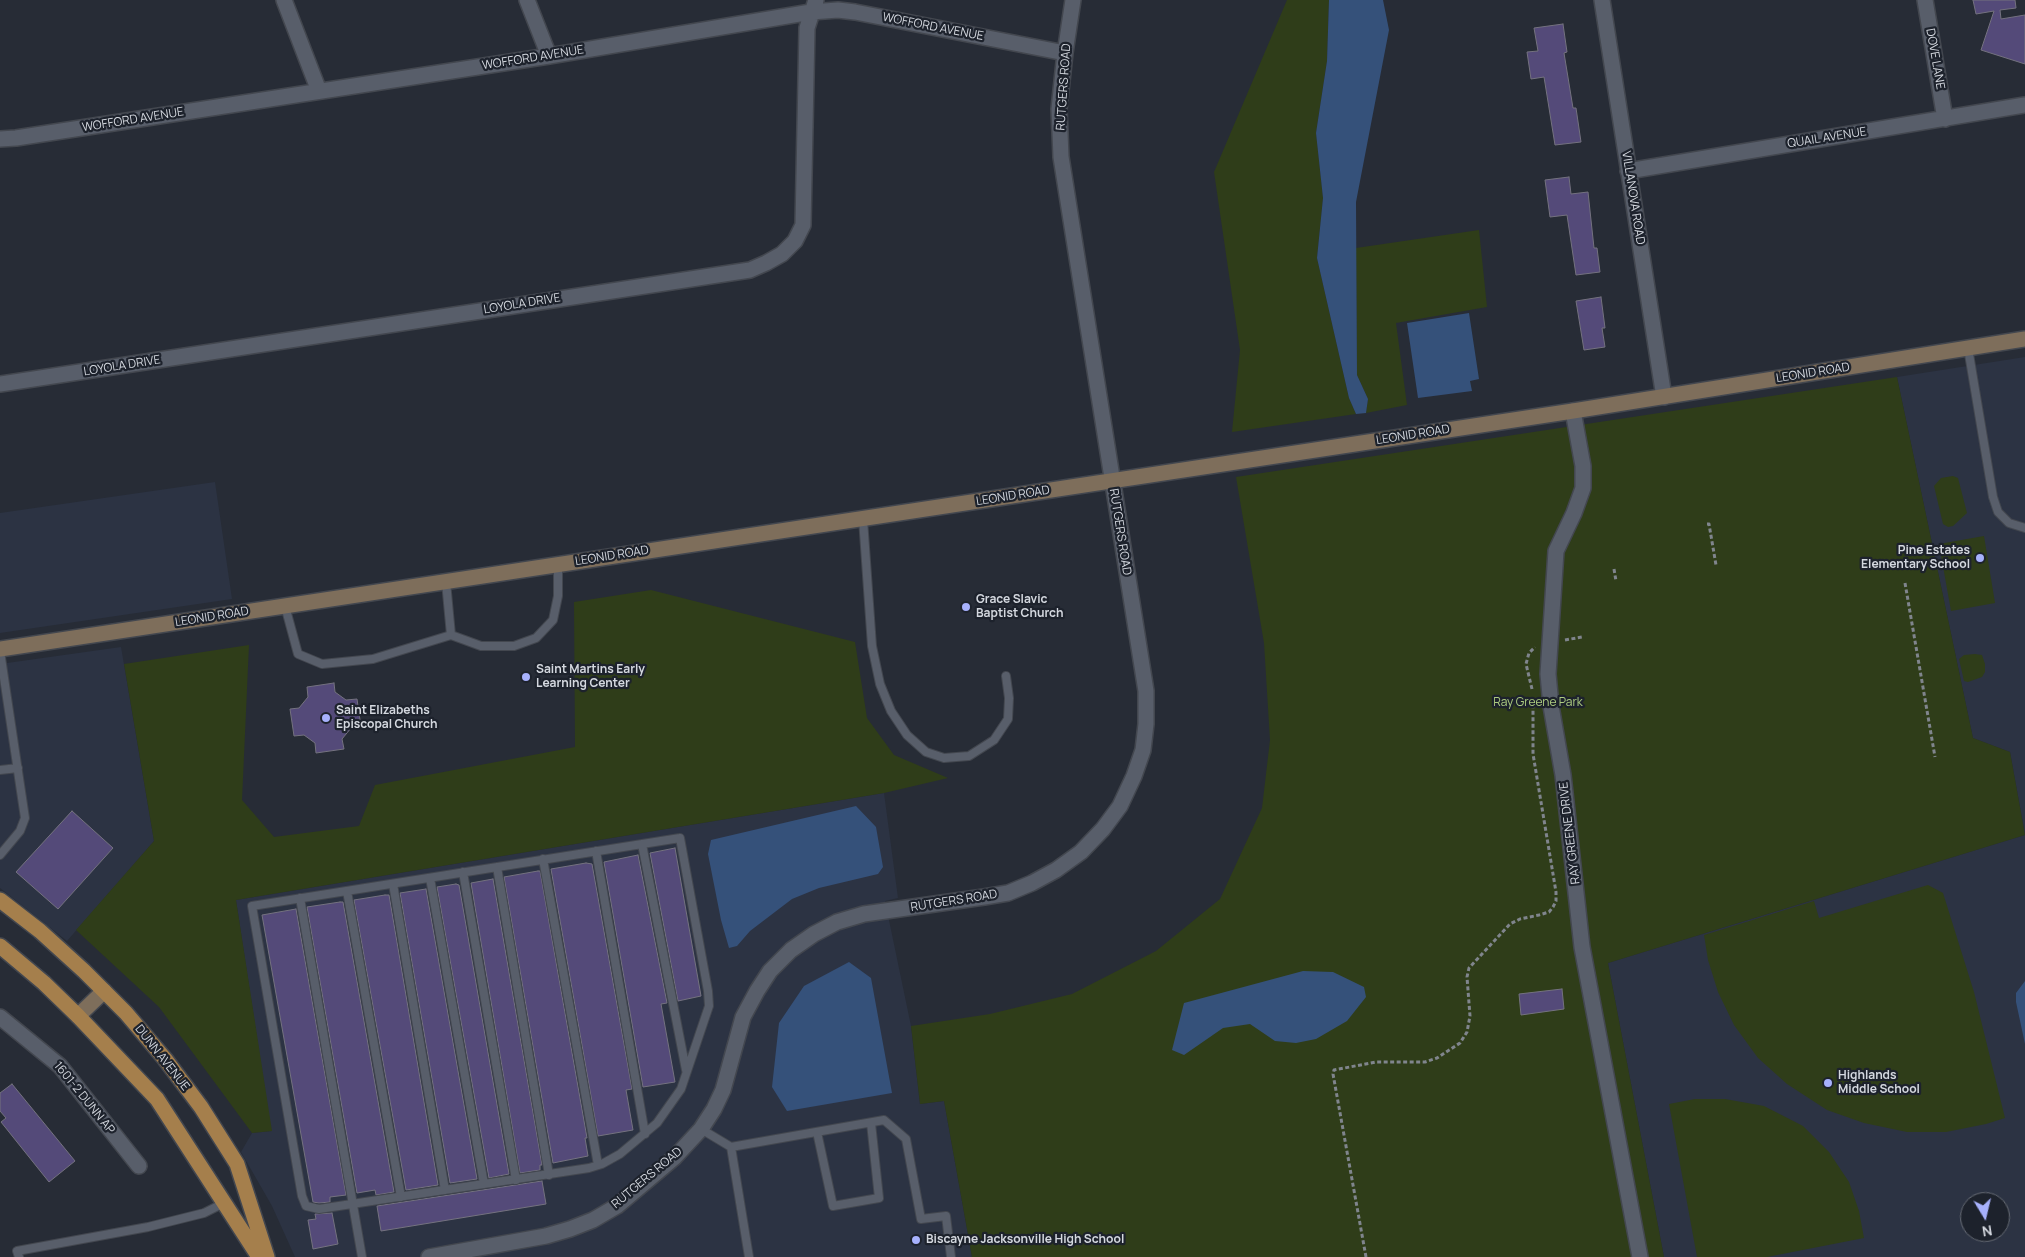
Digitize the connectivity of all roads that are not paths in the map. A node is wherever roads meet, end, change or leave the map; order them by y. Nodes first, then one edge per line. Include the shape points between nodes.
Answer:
1 (284, 0) edge
2 (527, 0) edge
3 (1073, 0) edge
4 (1602, 0) edge
5 (1925, 0) edge
6 (813, 6) edge
7 (1065, 53) junction
8 (549, 56) junction
9 (319, 91) junction
10 (2025, 105) edge
11 (1945, 119) junction
12 (0, 139) edge
13 (1628, 171) junction
14 (2025, 339) edge
15 (1968, 348) junction
16 (0, 384) edge
17 (1664, 397) junction
18 (1574, 411) junction
19 (1113, 480) junction
20 (863, 519) junction
21 (2025, 528) edge
22 (558, 565) junction
23 (446, 582) junction
24 (285, 606) junction
25 (452, 635) junction
26 (0, 650) edge
27 (1006, 676) dead end
28 (18, 768) junction
29 (0, 770) edge
30 (642, 844) junction
31 (3, 846) edge
32 (596, 851) junction
33 (0, 855) edge
34 (543, 860) junction
35 (497, 867) junction
36 (463, 872) junction
37 (430, 878) junction
38 (393, 884) junction
39 (347, 891) junction
40 (300, 898) junction
41 (0, 900) edge
42 (0, 946) edge
43 (104, 991) junction
44 (78, 1016) junction
45 (0, 1017) edge
46 (686, 1072) junction
47 (871, 1123) junction
48 (701, 1129) junction
49 (817, 1132) junction
50 (645, 1134) junction
51 (731, 1147) junction
52 (598, 1165) junction
53 (139, 1166) dead end
54 (549, 1174) junction
55 (516, 1180) junction
56 (484, 1184) junction
57 (445, 1190) junction
58 (401, 1197) junction
59 (224, 1203) junction
60 (353, 1204) junction
61 (480, 1252) edge
62 (20, 1257) edge
63 (259, 1257) edge
64 (268, 1257) edge
65 (362, 1257) edge
66 (429, 1257) edge
67 (749, 1257) edge
68 (951, 1257) edge
69 (1640, 1257) edge

1 - 9 street
2 - 8 street
3 - 7 street, RUTGERS ROAD
4 - 13 street, VILLANOVA ROAD
5 - 11 street, DOVE LANE
6 - 7 street, WOFFORD AVENUE
6 - 8 street, WOFFORD AVENUE
6 - 16 street, LOYOLA DRIVE via 807,28 803,224 795,241 766,263 750,270
7 - 19 street, RUTGERS ROAD via 1059,109 1062,157
8 - 9 street, WOFFORD AVENUE
9 - 12 street, WOFFORD AVENUE
10 - 11 street, QUAIL AVENUE
11 - 13 street, QUAIL AVENUE
13 - 17 street, VILLANOVA ROAD
14 - 15 street, LEONID ROAD
15 - 17 street, LEONID ROAD
15 - 21 lane via 1992,497 1998,512 2009,523
17 - 18 street, LEONID ROAD
18 - 19 street, LEONID ROAD
18 - 69 street, RAY GREENE DRIVE via 1583,466 1583,488 1556,551 1548,674 1582,947
19 - 20 street, LEONID ROAD
19 - 48 street, RUTGERS ROAD via 1146,691 1143,750 1120,806 1081,852 1032,883 1008,893 864,914 837,922 791,950 770,971 743,1017 723,1090
20 - 22 street, LEONID ROAD
20 - 27 lane via 872,646 880,684 906,735 926,752 944,758 969,756 994,740 1008,718
22 - 23 street, LEONID ROAD
22 - 25 lane via 558,596 553,620 536,638 514,646 481,646
23 - 24 street, LEONID ROAD
23 - 25 lane
24 - 25 lane via 298,654 322,664 373,659
24 - 26 street, LEONID ROAD
26 - 28 lane
28 - 29 lane
28 - 31 lane via 25,818 20,831
30 - 32 lane
30 - 46 lane
30 - 46 lane via 680,838 709,996 703,1027
31 - 33 lane
32 - 34 lane
32 - 50 lane
34 - 35 lane
34 - 52 lane
35 - 36 lane
35 - 54 lane
36 - 37 lane
36 - 55 lane
37 - 38 lane
37 - 56 lane
38 - 39 lane
38 - 57 lane
39 - 40 lane
39 - 58 lane
40 - 60 lane
40 - 60 lane via 252,906 253,916 304,1202 314,1209
41 - 43 main road, DUNN AVENUE via 40,931
42 - 44 main road
43 - 44 street
43 - 64 main road, DUNN AVENUE via 164,1059 200,1107 236,1164
44 - 59 main road via 156,1099
45 - 53 street, 1601-2 DUNN AP via 60,1066
46 - 50 lane via 670,1108
47 - 49 lane
47 - 49 lane via 879,1198 833,1206
47 - 68 lane via 884,1120 906,1139 921,1219 946,1216
48 - 51 lane
48 - 61 street, RUTGERS ROAD via 668,1164 617,1206 593,1220 570,1230
49 - 51 lane
50 - 52 lane via 620,1154
51 - 67 lane
52 - 54 lane
54 - 55 lane
55 - 56 lane
56 - 57 lane
57 - 58 lane
58 - 60 lane
59 - 62 lane via 204,1214 148,1227 17,1251
59 - 63 main road
60 - 65 lane
61 - 66 street, RUTGERS ROAD

